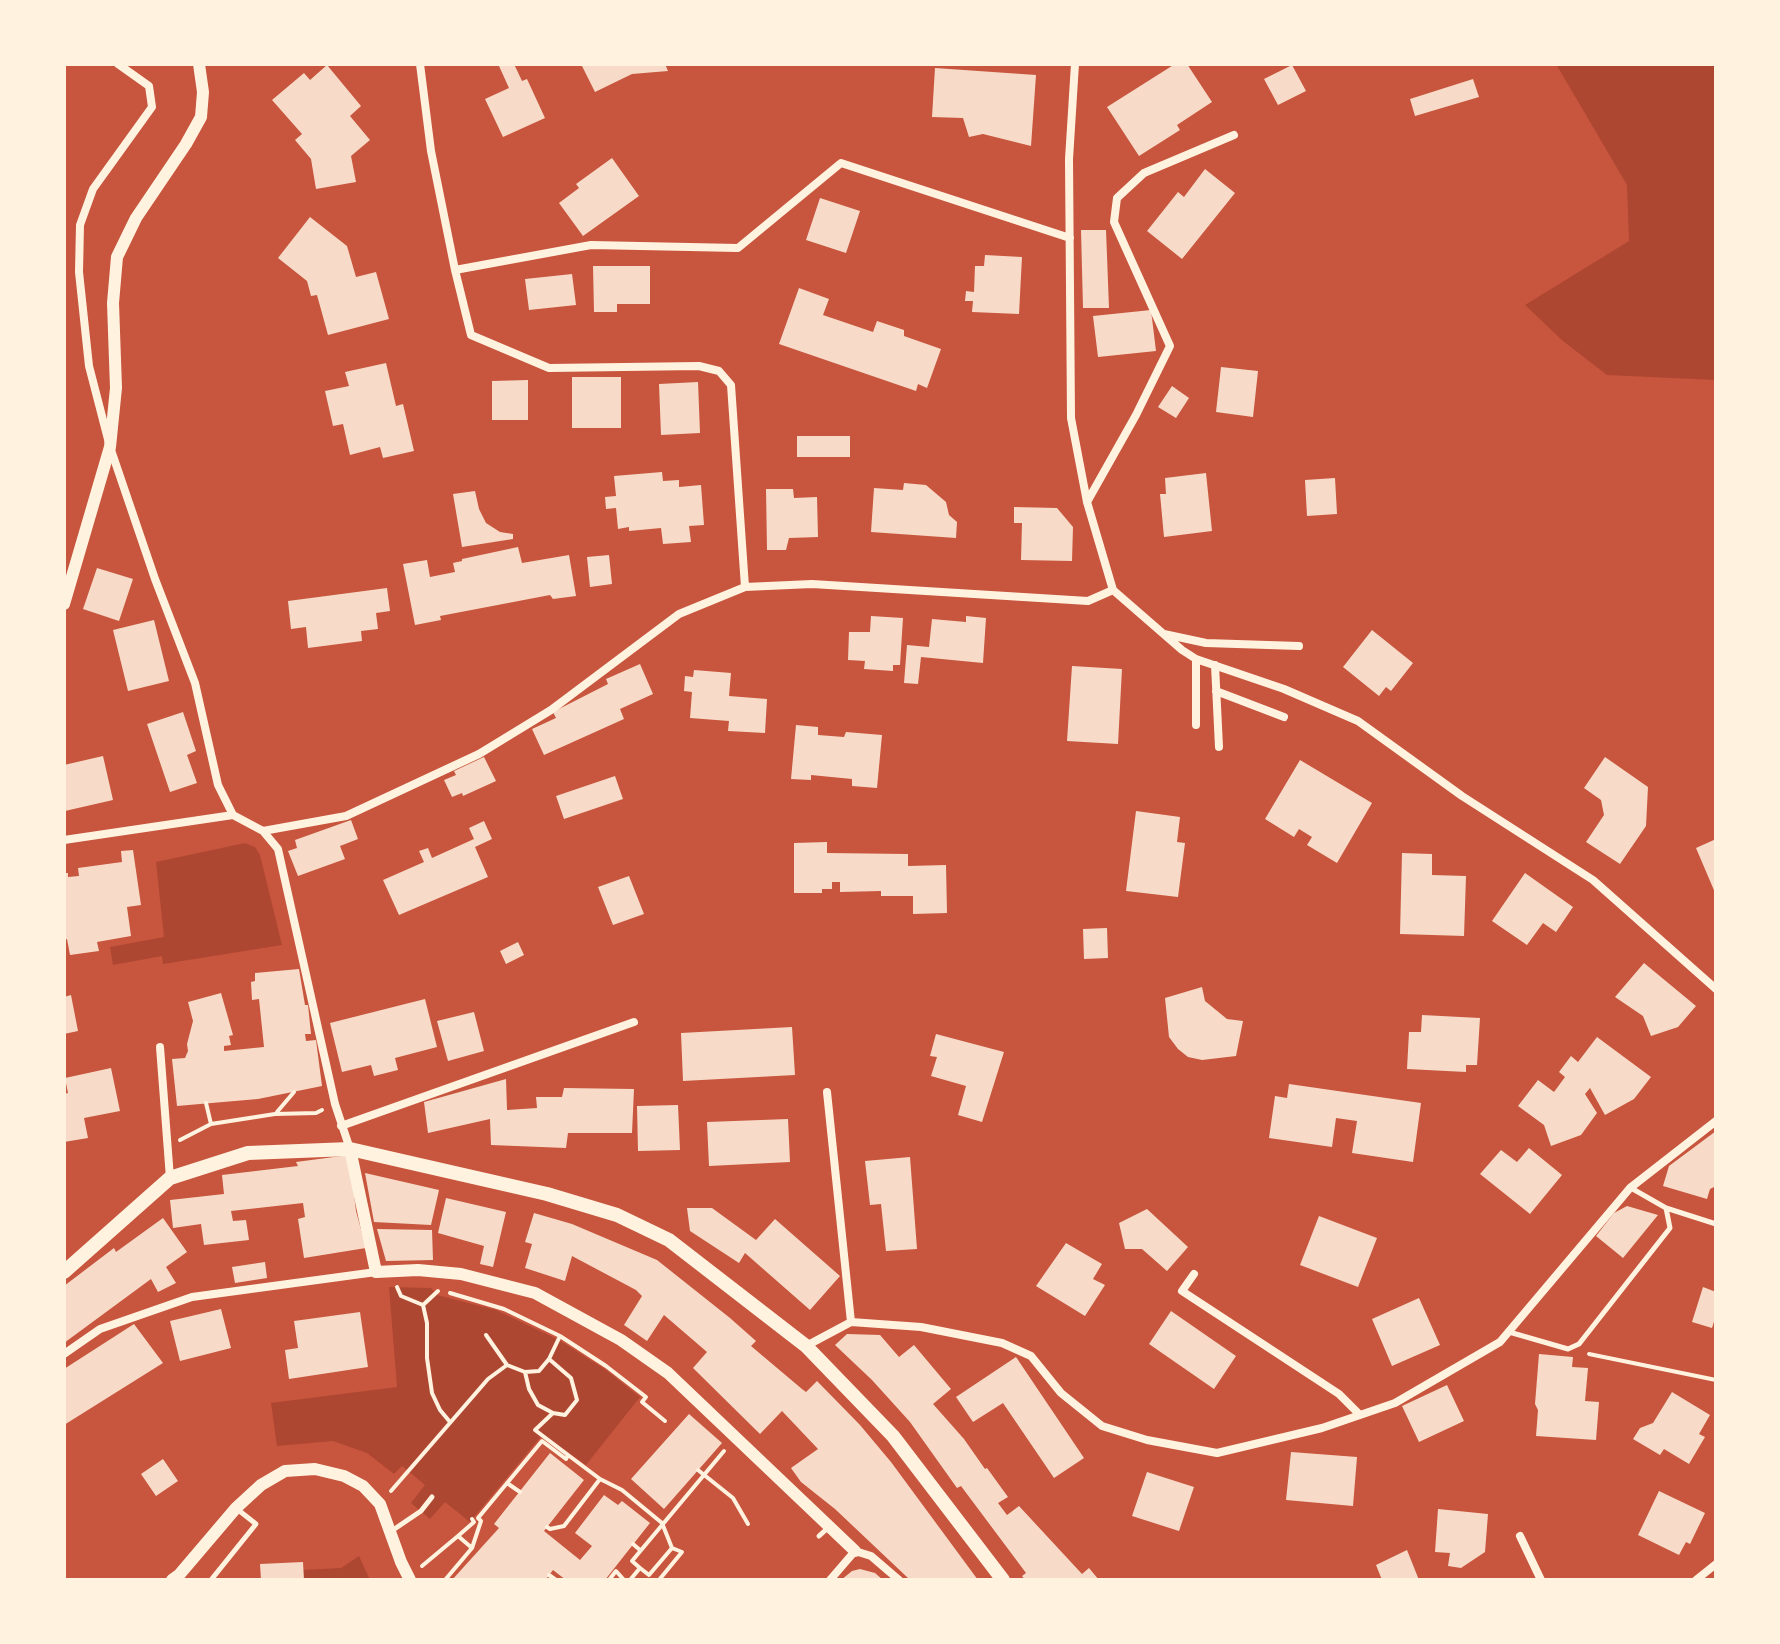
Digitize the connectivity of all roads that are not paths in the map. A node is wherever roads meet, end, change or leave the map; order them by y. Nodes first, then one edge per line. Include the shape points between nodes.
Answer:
1 (118, 64) edge
2 (199, 64) edge
3 (420, 64) edge
4 (1075, 64) edge
5 (1234, 135) dead end
6 (1070, 238) junction
7 (455, 270) junction
8 (110, 447) junction
9 (1087, 502) junction
10 (745, 587) junction
11 (1113, 590) junction
12 (64, 604) edge
13 (1163, 634) junction
14 (1299, 646) dead end
15 (1196, 659) junction
16 (1215, 665) junction
17 (1216, 691) junction
18 (1284, 717) dead end
19 (1196, 725) dead end
20 (1219, 747) dead end
21 (233, 815) junction
22 (263, 831) junction
23 (64, 840) edge
24 (1716, 989) edge
25 (634, 1022) dead end
26 (160, 1047) dead end
27 (827, 1092) dead end
28 (1716, 1121) edge
29 (341, 1126) junction
30 (350, 1149) junction
31 (170, 1178) junction
32 (1630, 1188) junction
33 (1666, 1208) junction
34 (1716, 1224) edge
35 (64, 1272) edge
36 (382, 1272) junction
37 (1194, 1274) dead end
38 (851, 1322) junction
39 (1509, 1332) junction
40 (806, 1346) junction
41 (64, 1354) edge
42 (1360, 1415) junction
43 (432, 1497) dead end
44 (236, 1508) junction
45 (830, 1526) junction
46 (390, 1532) junction
47 (819, 1536) dead end
48 (1520, 1536) dead end
49 (855, 1551) junction
50 (1716, 1564) edge
51 (172, 1580) edge
52 (211, 1580) edge
53 (410, 1580) edge
54 (830, 1580) edge
55 (899, 1580) edge
56 (1003, 1580) edge
57 (1541, 1580) edge
58 (1696, 1580) edge

1 - 8 street via 149,86 152,107 93,189 80,225 89,366
2 - 8 street via 201,117 117,257
3 - 7 street
4 - 6 street
5 - 9 street via 1144,173 1117,198 1114,222 1170,346
6 - 7 street via 841,163 738,248 591,245
6 - 9 street via 1071,418
7 - 10 street via 471,335 549,368 699,366 719,371 731,385
8 - 12 street
8 - 21 street via 195,683 218,785
9 - 11 street
10 - 11 street via 812,584 1088,601
10 - 22 street via 679,614 551,710 479,754 346,816
11 - 13 street
13 - 14 street via 1206,643
13 - 15 street
15 - 16 street
15 - 19 street
16 - 17 street
16 - 24 street via 1358,721 1593,880
17 - 18 street
17 - 20 street
21 - 22 street
21 - 23 street
22 - 29 street via 278,849
25 - 29 street
26 - 31 street
27 - 38 street
28 - 32 street
29 - 30 street
30 - 31 main road via 248,1153
30 - 36 street
30 - 40 main road via 617,1215 669,1240
31 - 35 main road
32 - 33 lane
32 - 39 street
33 - 34 lane
33 - 39 lane via 1670,1228 1579,1344 1568,1349
36 - 41 street via 192,1297 100,1329
36 - 45 street via 461,1274 535,1293 621,1340 668,1373
37 - 42 street via 1182,1291 1339,1394
38 - 40 street
38 - 42 street via 921,1327 1002,1343 1031,1356 1061,1393 1102,1426 1161,1443 1217,1453
39 - 42 street via 1395,1403
40 - 56 main road via 893,1436
43 - 46 lane
44 - 46 street via 285,1471 315,1469 363,1486 380,1504
44 - 51 street
44 - 52 lane via 256,1524
45 - 47 lane
45 - 49 street
46 - 53 street
48 - 57 street
49 - 54 street
49 - 55 street via 871,1556
50 - 58 street

